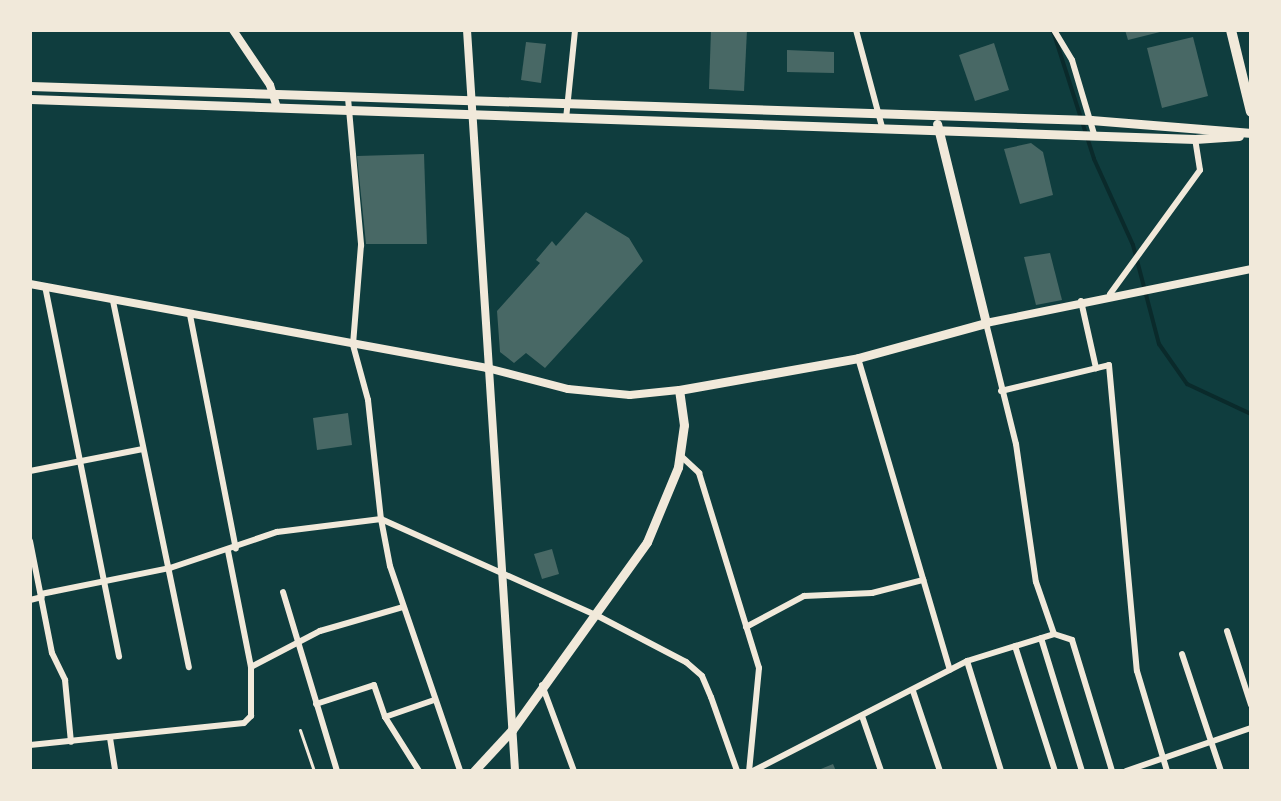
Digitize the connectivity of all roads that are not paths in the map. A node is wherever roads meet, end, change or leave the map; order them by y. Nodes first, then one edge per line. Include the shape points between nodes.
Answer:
1 (233, 30) edge
2 (467, 30) edge
3 (575, 30) edge
4 (856, 30) edge
5 (1054, 30) edge
6 (1231, 30) edge
7 (30, 86) edge
8 (274, 94) junction
9 (348, 98) junction
10 (30, 99) edge
11 (473, 103) junction
12 (567, 104) junction
13 (277, 108) junction
14 (347, 110) junction
15 (1251, 112) edge
16 (882, 115) junction
17 (474, 116) junction
18 (937, 116) junction
19 (566, 119) junction
20 (1091, 120) junction
21 (882, 127) junction
22 (937, 130) junction
23 (1094, 134) junction
24 (1251, 134) edge
25 (1195, 139) junction
26 (1251, 268) edge
27 (30, 284) edge
28 (45, 286) junction
29 (1110, 294) junction
30 (113, 301) junction
31 (1080, 301) junction
32 (190, 315) junction
33 (986, 323) junction
34 (353, 345) junction
35 (858, 358) junction
36 (487, 368) junction
37 (1096, 368) junction
38 (680, 390) junction
39 (1001, 392) junction
40 (143, 448) junction
41 (681, 456) junction
42 (80, 462) junction
43 (30, 471) edge
44 (381, 519) junction
45 (30, 541) edge
46 (236, 549) junction
47 (228, 551) junction
48 (170, 568) junction
49 (502, 573) junction
50 (923, 580) junction
51 (103, 583) junction
52 (283, 592) dead end
53 (41, 596) junction
54 (30, 600) edge
55 (404, 607) junction
56 (596, 615) junction
57 (746, 627) junction
58 (1227, 631) dead end
59 (1054, 634) junction
60 (1041, 638) junction
61 (297, 642) junction
62 (1014, 646) junction
63 (1182, 654) dead end
64 (119, 657) dead end
65 (967, 661) junction
66 (189, 667) dead end
67 (251, 667) junction
68 (950, 670) junction
69 (542, 685) junction
70 (913, 691) junction
71 (434, 700) junction
72 (316, 704) junction
73 (1251, 705) edge
74 (862, 716) junction
75 (385, 717) junction
76 (1251, 728) edge
77 (300, 730) dead end
78 (512, 730) junction
79 (110, 738) junction
80 (71, 742) junction
81 (1211, 742) junction
82 (30, 745) edge
83 (1163, 758) junction
84 (116, 771) edge
85 (314, 771) edge
86 (337, 771) edge
87 (419, 771) edge
88 (460, 771) edge
89 (474, 771) edge
90 (515, 771) edge
91 (574, 771) edge
92 (737, 771) edge
93 (751, 771) edge
94 (881, 771) edge
95 (939, 771) edge
96 (1001, 771) edge
97 (1055, 771) edge
98 (1082, 771) edge
99 (1112, 771) edge
100 (1126, 771) edge
101 (1167, 771) edge
102 (1221, 771) edge

1 - 8 street
2 - 11 street
3 - 12 street
4 - 16 street
5 - 20 street via 1072,60
6 - 15 highway
7 - 8 main road
8 - 9 main road
8 - 13 street
9 - 11 main road
9 - 14 street
10 - 13 main road
11 - 12 main road
11 - 17 street
12 - 16 main road
12 - 19 street
13 - 14 main road
14 - 17 main road
14 - 34 street via 361,245
16 - 18 main road
16 - 21 street
17 - 19 main road
17 - 36 street
18 - 20 main road
18 - 22 main road
19 - 21 main road
20 - 23 street
20 - 24 main road
21 - 22 main road
22 - 23 main road
22 - 33 main road
23 - 25 main road
24 - 25 main road
25 - 29 street via 1200,170
26 - 29 street
27 - 28 street
28 - 30 street
28 - 42 street
29 - 31 street
30 - 32 street
30 - 40 street
31 - 33 street
31 - 37 street
32 - 34 street
32 - 46 street
33 - 35 main road
33 - 39 street
34 - 36 street
34 - 44 street via 368,400
35 - 38 main road
35 - 50 street
36 - 38 street via 605,394
36 - 49 street
37 - 39 street
37 - 83 street via 1108,365 1137,671
38 - 41 main road
39 - 59 street via 1016,444 1036,582
40 - 42 street
40 - 48 street
41 - 56 main road via 647,542
41 - 57 street via 699,473
42 - 43 street
42 - 51 street
44 - 46 street via 277,532
44 - 49 street
44 - 55 street
45 - 53 street
46 - 47 street
47 - 48 street
47 - 67 street
48 - 51 street
48 - 66 street
49 - 56 street
49 - 78 street
50 - 57 street via 872,592 804,596
50 - 68 street
51 - 53 street
51 - 64 street
52 - 61 street
53 - 54 street
53 - 80 street via 52,653 65,680
55 - 61 street
55 - 71 street
56 - 69 main road
56 - 92 street via 665,649 702,676
57 - 93 street via 759,668
58 - 73 street
59 - 60 street
59 - 99 street via 1072,640
60 - 62 street
60 - 98 street
61 - 67 street
61 - 72 street
62 - 65 street
62 - 97 street
63 - 81 street
65 - 68 street
65 - 96 street
67 - 79 street via 251,716 244,723
68 - 70 street
69 - 78 main road
69 - 91 street
70 - 74 street
70 - 95 street
71 - 75 street
71 - 88 street
72 - 75 street via 374,685
72 - 86 street
74 - 93 street
74 - 94 street
75 - 87 street
76 - 81 street
77 - 85 lane
78 - 89 main road
78 - 90 street
79 - 80 street
79 - 84 street
80 - 82 street
81 - 83 street
81 - 102 street
83 - 100 street
83 - 101 street

